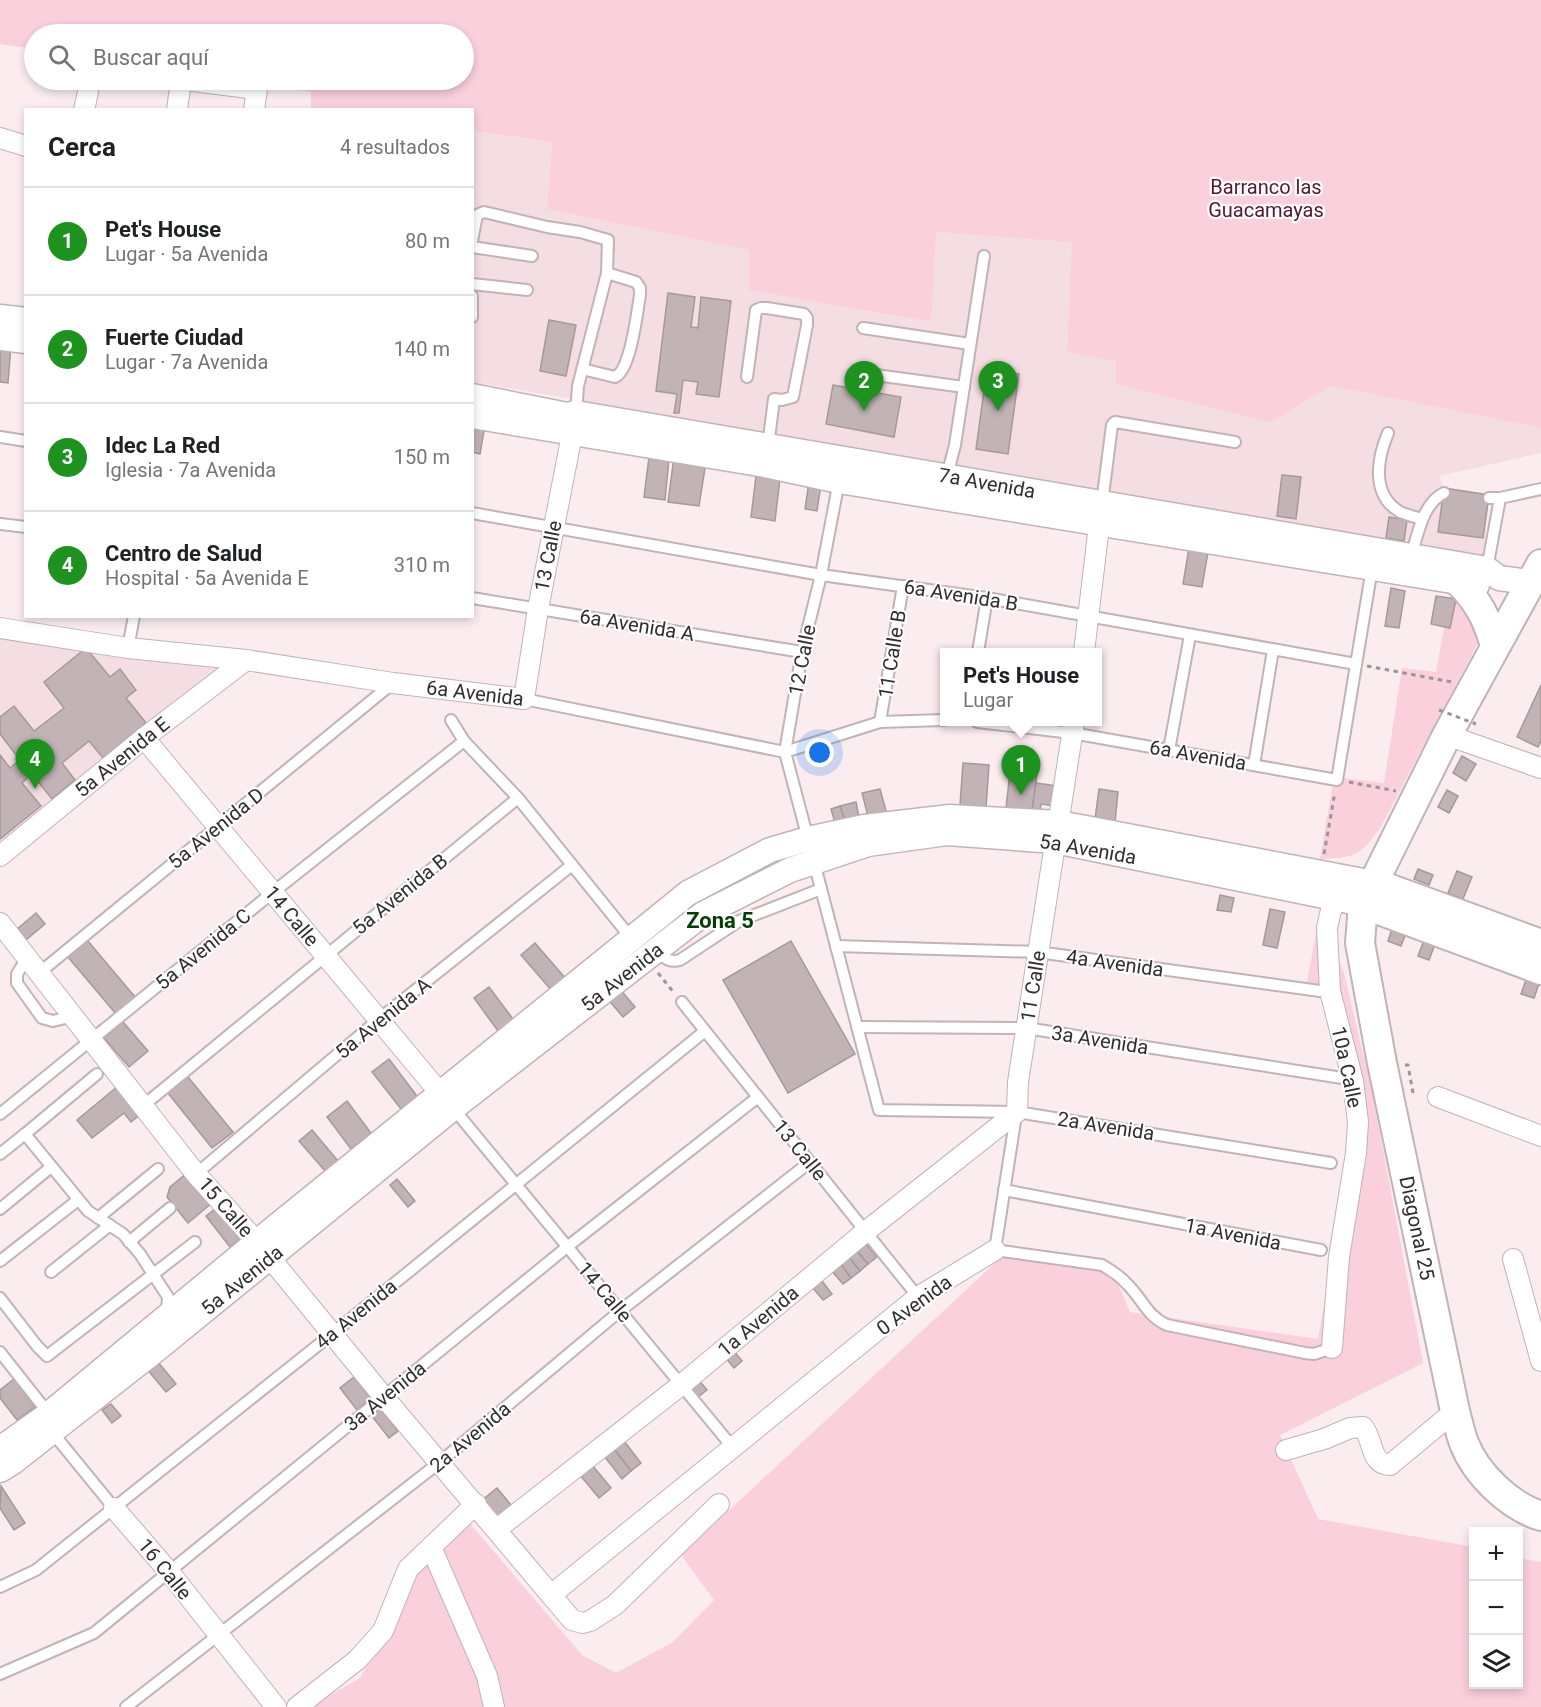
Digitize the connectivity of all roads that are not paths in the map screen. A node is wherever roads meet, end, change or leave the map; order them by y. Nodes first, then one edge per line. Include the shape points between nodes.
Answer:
1 (181, 90) edge
2 (257, 90) edge
3 (177, 108) edge
4 (254, 108) edge
5 (0, 138) edge
6 (24, 145) edge
7 (474, 231) edge
8 (474, 247) edge
9 (532, 256) dead end
10 (984, 256) dead end
11 (607, 273) junction
12 (474, 284) edge
13 (527, 291) dead end
14 (0, 317) edge
15 (24, 320) edge
16 (863, 328) dead end
17 (0, 338) edge
18 (24, 341) edge
19 (970, 345) junction
20 (582, 369) junction
21 (861, 373) dead end
22 (747, 377) dead end
23 (964, 387) junction
24 (474, 396) edge
25 (474, 416) edge
26 (574, 423) junction
27 (1388, 433) dead end
28 (0, 437) edge
29 (24, 441) edge
30 (1235, 442) dead end
31 (766, 455) junction
32 (947, 477) junction
33 (839, 481) junction
34 (1541, 489) edge
35 (1444, 493) dead end
36 (474, 513) edge
37 (1101, 513) junction
38 (1422, 519) junction
39 (0, 524) edge
40 (553, 526) junction
41 (24, 527) edge
42 (1411, 556) junction
43 (1372, 568) junction
44 (821, 574) junction
45 (1493, 574) junction
46 (1537, 578) edge
47 (1460, 583) junction
48 (903, 586) junction
49 (474, 598) edge
50 (987, 598) junction
51 (538, 609) junction
52 (1090, 617) junction
53 (134, 618) edge
54 (0, 627) edge
55 (1190, 635) junction
56 (1495, 646) junction
57 (128, 648) junction
58 (979, 648) edge
59 (1085, 648) edge
60 (1273, 650) junction
61 (802, 652) junction
62 (246, 660) junction
63 (1356, 664) junction
64 (393, 683) junction
65 (524, 699) junction
66 (451, 720) dead end
67 (940, 720) edge
68 (880, 722) junction
69 (1443, 723) junction
70 (1054, 726) edge
71 (1073, 727) edge
72 (144, 738) junction
73 (464, 741) junction
74 (1168, 750) junction
75 (785, 752) junction
76 (1254, 765) junction
77 (1541, 768) edge
78 (518, 798) junction
79 (218, 827) junction
80 (1057, 832) junction
81 (811, 850) junction
82 (0, 856) edge
83 (572, 865) junction
84 (821, 889) junction
85 (272, 893) junction
86 (1358, 895) junction
87 (0, 922) edge
88 (631, 938) junction
89 (1541, 945) edge
90 (836, 946) junction
91 (656, 951) junction
92 (1038, 952) junction
93 (325, 956) junction
94 (33, 965) junction
95 (1541, 970) edge
96 (1320, 991) dead end
97 (682, 1002) dead end
98 (378, 1020) junction
99 (857, 1027) junction
100 (1026, 1028) junction
101 (705, 1031) junction
102 (92, 1040) junction
103 (97, 1074) dead end
104 (1341, 1078) dead end
105 (758, 1097) junction
106 (1438, 1097) dead end
107 (446, 1101) junction
108 (144, 1105) junction
109 (879, 1110) joint
110 (1017, 1112) junction
111 (0, 1114) edge
112 (25, 1134) junction
113 (1541, 1136) edge
114 (0, 1154) edge
115 (810, 1162) junction
116 (1331, 1162) dead end
117 (51, 1167) junction
118 (158, 1169) dead end
119 (196, 1174) junction
120 (515, 1184) junction
121 (1004, 1190) junction
122 (78, 1200) junction
123 (170, 1208) dead end
124 (0, 1209) edge
125 (98, 1218) junction
126 (110, 1225) junction
127 (865, 1232) junction
128 (129, 1242) junction
129 (195, 1242) dead end
130 (567, 1247) junction
131 (263, 1250) junction
132 (995, 1250) junction
133 (1321, 1250) dead end
134 (1513, 1259) dead end
135 (0, 1261) edge
136 (51, 1272) dead end
137 (152, 1275) junction
138 (0, 1298) edge
139 (918, 1298) junction
140 (174, 1304) junction
141 (620, 1311) junction
142 (332, 1334) junction
143 (1332, 1348) joint
144 (0, 1352) edge
145 (1541, 1361) edge
146 (681, 1385) junction
147 (383, 1396) junction
148 (1455, 1411) junction
149 (51, 1423) junction
150 (0, 1449) edge
151 (734, 1449) junction
152 (1286, 1450) dead end
153 (440, 1462) junction
154 (0, 1470) edge
155 (476, 1504) junction
156 (719, 1504) dead end
157 (114, 1508) junction
158 (1541, 1516) edge
159 (497, 1529) junction
160 (431, 1547) junction
161 (170, 1573) junction
162 (0, 1587) edge
163 (551, 1595) junction
164 (218, 1636) junction
165 (0, 1674) edge
166 (126, 1707) edge
167 (276, 1707) edge
168 (297, 1707) edge
169 (494, 1707) edge

1 - 3 street
2 - 4 street
5 - 6 street
7 - 11 lane via 477,215 484,212 608,240
8 - 9 lane
10 - 19 lane
11 - 20 lane
11 - 20 lane via 636,282 640,288 625,368 615,377
12 - 13 lane
14 - 15 street
16 - 19 lane
17 - 18 street
19 - 23 lane
20 - 26 lane
21 - 23 lane
22 - 31 lane via 756,310 804,314 807,325 793,397 774,399
23 - 32 lane
24 - 26 street, 7a Avenida via 567,415
25 - 26 street, 7a Avenida
26 - 31 street, 7a Avenida
26 - 40 street, 13 Calle
27 - 38 lane via 1380,452 1379,487 1389,504
28 - 29 lane
30 - 37 lane via 1115,422
31 - 32 street, 7a Avenida
31 - 33 street, 7a Avenida
32 - 37 street, 7a Avenida
33 - 37 street, 7a Avenida
33 - 44 lane, 12 Calle
34 - 45 lane via 1494,498
35 - 38 lane via 1433,501
36 - 40 lane, 6a Avenida B
37 - 42 street, 7a Avenida
37 - 43 street, 7a Avenida
37 - 52 street
38 - 42 lane
39 - 41 lane
40 - 44 lane, 6a Avenida B
40 - 51 street, 13 Calle
42 - 45 street, 7a Avenida
43 - 47 street, 7a Avenida
43 - 63 lane
44 - 48 lane, 6a Avenida B
44 - 61 lane, 12 Calle
45 - 46 street, 7a Avenida
45 - 47 street, 7a Avenida via 1483,586
46 - 56 main road, 10a Calle
47 - 56 main road via 1483,612
48 - 50 lane, 6a Avenida B
48 - 68 lane, 11 Calle B
49 - 51 lane, 6a Avenida A
50 - 52 lane, 6a Avenida B
50 - 58 lane
51 - 61 lane, 6a Avenida A
51 - 65 street, 13 Calle
52 - 55 lane, 6a Avenida B
52 - 59 street
53 - 57 lane
54 - 57 street, 6a Avenida
55 - 60 lane, 6a Avenida B
55 - 74 lane
56 - 69 main road, 10a Calle
57 - 62 street, 6a Avenida
60 - 63 lane, 6a Avenida B
60 - 76 lane
61 - 75 lane, 12 Calle
62 - 64 street, 6a Avenida
62 - 72 street, 5a Avenida E
63 - 76 lane, 6a Avenida via 1337,780
64 - 65 street, 6a Avenida
64 - 79 lane, 5a Avenida D
65 - 75 lane, 6a Avenida
66 - 73 lane
67 - 68 lane, 6a Avenida
68 - 75 lane, 6a Avenida
69 - 77 street
69 - 86 main road, 10a Calle via 1418,795
70 - 71 lane, 6a Avenida
71 - 74 lane, 6a Avenida
71 - 80 street, 11 Calle
72 - 79 street, 14 Calle
72 - 82 street, 5a Avenida E
73 - 78 lane
73 - 85 lane, 5a Avenida C
74 - 76 lane, 6a Avenida
75 - 81 lane, 12 Calle
78 - 83 lane
78 - 93 lane, 5a Avenida B
79 - 85 street, 14 Calle
79 - 94 lane, 5a Avenida D
80 - 81 street, 5a Avenida via 947,833
80 - 86 street, 5a Avenida
80 - 86 street, 5a Avenida via 1320,873
80 - 92 street, 11 Calle
81 - 84 lane, 12 Calle
81 - 88 street, 5a Avenida via 770,850 688,893
81 - 91 street, 5a Avenida via 790,870 703,914
83 - 88 lane
83 - 98 lane, 5a Avenida A
84 - 90 lane, 12 Calle
84 - 91 lane via 739,921 680,960 668,961
85 - 93 street, 14 Calle
85 - 102 lane, 5a Avenida C
86 - 89 main road, 5a Avenida
86 - 95 main road, 5a Avenida
86 - 143 street, 10a Calle via 1331,910 1327,928 1332,1002 1353,1081 1358,1129 1339,1257
86 - 148 main road, Diagonal 25 via 1360,943 1382,1063
87 - 94 street, 15 Calle
88 - 107 street, 5a Avenida
90 - 92 lane, 4a Avenida
90 - 99 lane, 12 Calle
91 - 107 street, 5a Avenida
92 - 96 lane, 4a Avenida
92 - 100 street, 11 Calle
93 - 98 street, 14 Calle
93 - 108 lane, 5a Avenida B
94 - 102 street, 15 Calle
97 - 101 lane, 13 Calle
98 - 107 street, 14 Calle
98 - 119 lane, 5a Avenida A
99 - 100 lane, 3a Avenida
99 - 109 lane, 12 Calle
100 - 104 lane, 3a Avenida
100 - 110 street, 11 Calle
101 - 105 lane, 13 Calle
101 - 120 lane, 4a Avenida
102 - 108 street, 15 Calle
102 - 111 lane, 5a Avenida C
103 - 112 lane
105 - 115 lane, 13 Calle
105 - 130 lane, 3a Avenida
106 - 113 street
107 - 120 lane, 14 Calle
107 - 131 street, 5a Avenida
108 - 119 street, 15 Calle
109 - 110 lane, 2a Avenida
110 - 116 lane, 2a Avenida
110 - 121 lane, 11 Calle
110 - 127 street, 1a Avenida
112 - 114 lane
112 - 117 lane
115 - 127 lane, 13 Calle
115 - 141 lane, 2a Avenida
117 - 122 lane
117 - 124 lane
118 - 125 lane
119 - 131 street, 15 Calle
120 - 130 lane, 14 Calle
120 - 142 lane, 4a Avenida
121 - 132 lane, 11 Calle
121 - 133 lane, 1a Avenida
122 - 125 lane
122 - 135 lane
123 - 128 lane
125 - 126 lane
126 - 128 lane
126 - 136 lane
127 - 139 lane, 13 Calle
127 - 146 street, 1a Avenida
128 - 137 lane
129 - 137 lane
130 - 141 lane, 14 Calle
130 - 147 lane, 3a Avenida
131 - 140 street, 5a Avenida
131 - 142 street, 15 Calle
131 - 149 street, 5a Avenida
132 - 139 street, 0 Avenida
132 - 143 lane via 1102,1265 1128,1284 1155,1320 1167,1325 1305,1353
134 - 145 street
137 - 138 lane via 47,1356
137 - 140 lane
139 - 151 street, 0 Avenida
140 - 149 street, 5a Avenida
141 - 146 lane, 14 Calle
141 - 153 lane, 2a Avenida
142 - 147 street, 15 Calle
142 - 157 lane, 4a Avenida
144 - 149 lane, 16 Calle
146 - 151 lane, 14 Calle
146 - 159 street, 1a Avenida
147 - 153 street, 15 Calle
147 - 161 lane, 3a Avenida
148 - 152 street via 1390,1465 1377,1460 1363,1427
148 - 158 main road, Diagonal 25 via 1465,1445 1484,1476 1509,1498
149 - 150 street, 5a Avenida
149 - 154 street, 5a Avenida
149 - 157 lane, 16 Calle
151 - 163 street, 0 Avenida
153 - 155 street, 15 Calle
153 - 164 lane, 2a Avenida
155 - 159 street, 15 Calle
155 - 160 street
156 - 163 street, 15 Calle via 615,1605 590,1621 572,1620
157 - 161 street, 16 Calle
157 - 162 lane, 4a Avenida via 36,1570
159 - 163 street, 15 Calle
160 - 168 street via 408,1569 382,1631 357,1660
160 - 169 street via 487,1676
161 - 164 street, 16 Calle
161 - 165 lane, 3a Avenida via 94,1633
164 - 166 lane, 2a Avenida
164 - 167 street, 16 Calle

